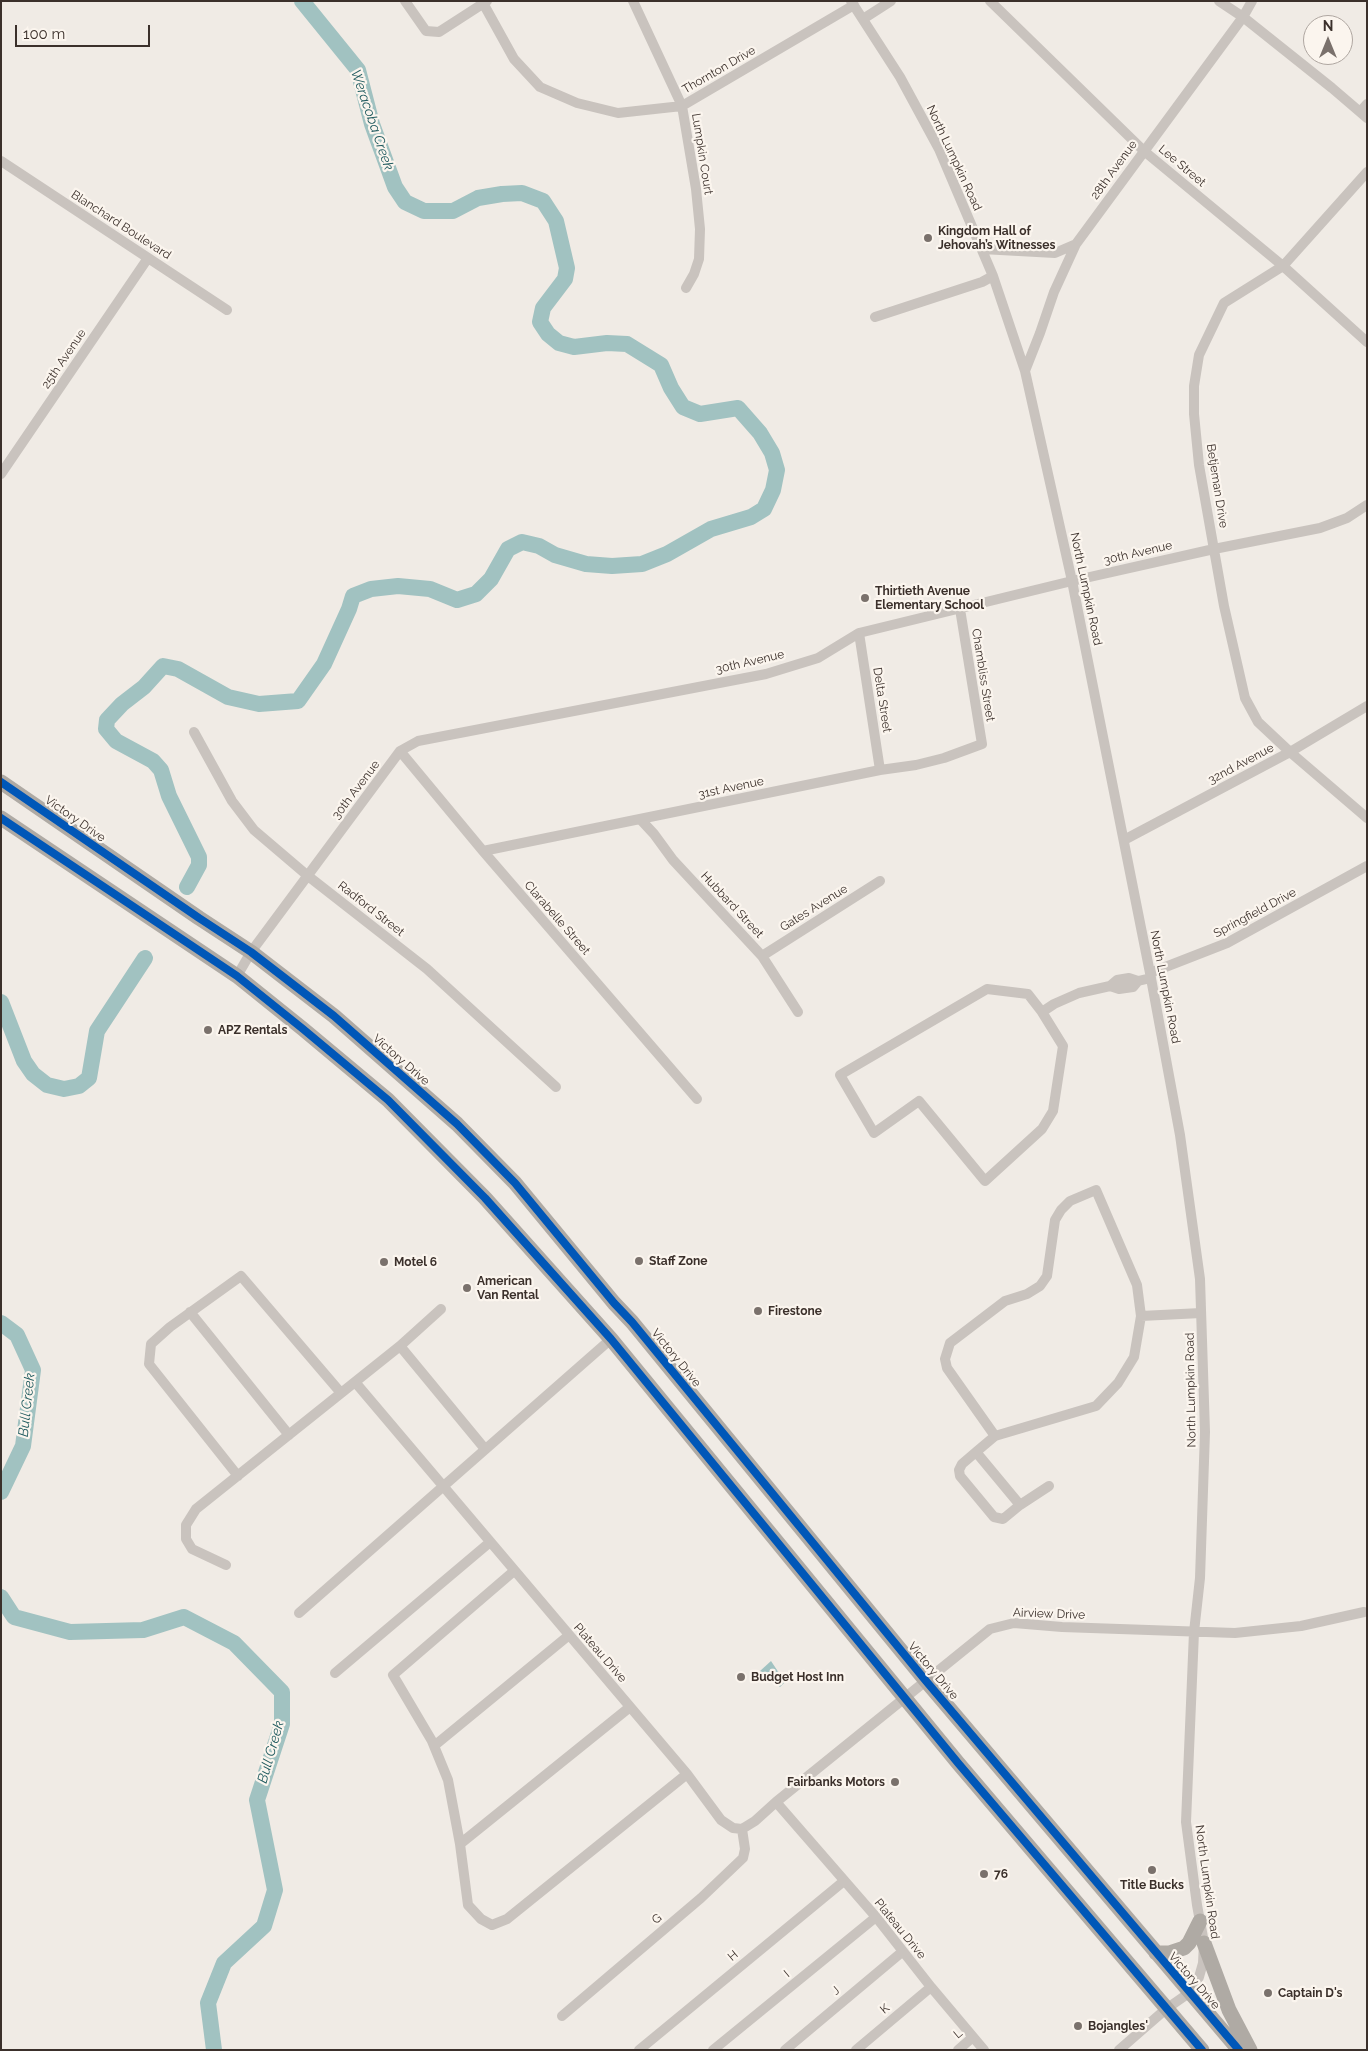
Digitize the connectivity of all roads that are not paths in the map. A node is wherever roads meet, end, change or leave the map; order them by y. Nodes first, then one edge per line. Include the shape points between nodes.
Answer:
1 (405, 1) edge
2 (632, 1) edge
3 (891, 1) edge
4 (990, 1) edge
5 (1220, 1) edge
6 (1252, 1) edge
7 (485, 2) edge
8 (852, 3) edge
9 (1243, 17) junction
10 (863, 19) junction
11 (682, 106) junction
12 (1364, 112) edge
13 (1144, 151) junction
14 (1, 161) edge
15 (1367, 172) edge
16 (1076, 244) junction
17 (982, 249) junction
18 (148, 258) junction
19 (1283, 266) junction
20 (993, 276) junction
21 (686, 288) dead end
22 (227, 310) dead end
23 (875, 317) dead end
24 (1367, 342) edge
25 (1024, 371) junction
26 (1, 474) edge
27 (1367, 505) edge
28 (1214, 549) junction
29 (1072, 581) junction
30 (960, 609) junction
31 (859, 633) junction
32 (1367, 706) edge
33 (194, 732) dead end
34 (982, 744) joint
35 (400, 751) junction
36 (1290, 752) junction
37 (880, 770) junction
38 (1, 782) edge
39 (1, 818) edge
40 (1367, 818) edge
41 (640, 820) junction
42 (1124, 840) junction
43 (483, 851) junction
44 (1367, 866) edge
45 (308, 876) junction
46 (880, 881) dead end
47 (252, 952) junction
48 (762, 956) junction
49 (1151, 975) junction
50 (237, 976) junction
51 (798, 1012) dead end
52 (1042, 1012) junction
53 (556, 1087) dead end
54 (697, 1099) dead end
55 (442, 1309) dead end
56 (190, 1312) junction
57 (1201, 1313) junction
58 (1141, 1316) junction
59 (632, 1322) junction
60 (611, 1339) junction
61 (400, 1346) junction
62 (355, 1382) junction
63 (341, 1393) junction
64 (289, 1435) junction
65 (995, 1436) junction
66 (485, 1449) junction
67 (976, 1452) junction
68 (238, 1476) junction
69 (442, 1486) junction
70 (1049, 1486) dead end
71 (1020, 1505) junction
72 (489, 1543) junction
73 (226, 1564) dead end
74 (514, 1571) junction
75 (299, 1612) dead end
76 (1364, 1612) dead end
77 (1194, 1632) junction
78 (568, 1636) junction
79 (335, 1673) dead end
80 (926, 1681) junction
81 (905, 1699) junction
82 (630, 1707) junction
83 (434, 1746) junction
84 (687, 1774) junction
85 (776, 1802) junction
86 (742, 1829) junction
87 (460, 1844) junction
88 (844, 1881) junction
89 (876, 1917) junction
90 (1200, 1921) junction
91 (1204, 1943) junction
92 (902, 1952) junction
93 (1156, 1953) junction
94 (931, 1987) junction
95 (1190, 1993) junction
96 (1166, 2009) junction
97 (562, 2016) dead end
98 (973, 2037) junction
99 (639, 2050) edge
100 (713, 2050) edge
101 (786, 2050) edge
102 (856, 2050) edge
103 (958, 2050) edge
104 (984, 2050) edge
105 (1119, 2050) edge
106 (1202, 2050) edge
107 (1239, 2050) edge
108 (1250, 2050) edge

1 - 7 street via 426,31 439,32
2 - 11 street, Lumpkin Court
3 - 10 street
4 - 13 street, Lee Street
5 - 9 street
6 - 9 street, 28th Avenue
7 - 11 street, Thornton Drive via 514,59 540,87 577,103 618,113
8 - 10 street, North Lumpkin Road
8 - 11 street, Thornton Drive
9 - 12 street
9 - 13 street, 28th Avenue
10 - 17 street, North Lumpkin Road via 900,77 939,149
11 - 21 street, Lumpkin Court via 700,229 699,259
13 - 16 street, 28th Avenue
13 - 19 street, Lee Street
14 - 18 street, Blanchard Boulevard
15 - 19 street, Betjeman Drive
16 - 17 street via 1055,253
16 - 25 street, 28th Avenue
17 - 20 street, North Lumpkin Road
18 - 22 street, Blanchard Boulevard
18 - 26 street, 25th Avenue
19 - 24 street, Lee Street
19 - 28 street, Betjeman Drive via 1224,303 1199,355 1194,414 1199,465
20 - 23 street
20 - 25 street, North Lumpkin Road
25 - 29 street, North Lumpkin Road
27 - 28 street, 30th Avenue via 1347,518 1320,528
28 - 29 street, 30th Avenue
28 - 36 street, Betjeman Drive via 1245,698 1258,722
29 - 30 street, 30th Avenue
29 - 42 street, North Lumpkin Road
30 - 31 street, 30th Avenue
30 - 34 street, Chambliss Street
31 - 35 street, 30th Avenue via 818,658 766,674 418,741
31 - 37 street, Delta Street
32 - 36 street, 32nd Avenue
33 - 45 street, Radford Street via 232,801 254,830
34 - 37 street, 31st Avenue via 944,758
35 - 43 street, Clarabelle Street
35 - 45 street, 30th Avenue
36 - 40 street, Betjeman Drive
36 - 42 street, 32nd Avenue
37 - 41 street, 31st Avenue
38 - 47 highway, Victory Drive
39 - 50 highway
41 - 43 street, 31st Avenue
41 - 48 street, Hubbard Street
42 - 49 street, North Lumpkin Road
43 - 54 street, Clarabelle Street
44 - 49 street, Springfield Drive via 1227,943
45 - 47 street, 30th Avenue
45 - 53 street, Radford Street via 427,969
46 - 48 street, Gates Avenue
47 - 50 street, 30th Avenue
47 - 59 highway, Victory Drive via 334,1016 457,1124 515,1183
48 - 51 street, Hubbard Street
49 - 52 street, Springfield Drive via 1138,981 1129,978 1117,980 1110,986 1080,993
49 - 57 street, North Lumpkin Road via 1180,1135 1200,1279
50 - 60 highway via 388,1100 485,1198
52 - 52 street via 1028,994 987,989 840,1075 874,1133 919,1101 985,1181 1042,1129 1053,1111 1063,1046
55 - 61 street
56 - 63 street via 241,1276
56 - 64 street
56 - 68 street via 151,1344 149,1364
57 - 58 street
57 - 77 street, North Lumpkin Road via 1205,1432 1200,1578
58 - 65 street via 1134,1358 1118,1383 1096,1406
58 - 65 street via 1137,1285 1096,1190 1070,1202 1055,1220 1047,1276 1040,1286 1028,1294 1005,1301 950,1343 947,1350 947,1368
59 - 60 highway
59 - 80 highway, Victory Drive
60 - 66 street
60 - 81 highway
61 - 62 street
61 - 66 street
62 - 63 street
62 - 69 street, Plateau Drive
63 - 64 street
64 - 68 street
65 - 67 street
66 - 69 street
67 - 71 street
67 - 71 street via 962,1464 960,1476 988,1510 994,1517 1003,1519
68 - 73 street via 196,1510 186,1525 186,1538 192,1549
69 - 72 street, Plateau Drive
69 - 75 street
70 - 71 street
72 - 74 street, Plateau Drive
72 - 79 street
74 - 78 street, Plateau Drive
74 - 83 street via 393,1675
76 - 77 street, Airview Drive via 1301,1626 1235,1633
77 - 80 street, Airview Drive via 1014,1623 990,1630
77 - 90 street, North Lumpkin Road via 1186,1822
78 - 82 street, Plateau Drive
78 - 83 street
80 - 81 street, Airview Drive
80 - 93 highway, Victory Drive
81 - 85 street, Airview Drive
81 - 96 highway
82 - 84 street, Plateau Drive
82 - 87 street
83 - 87 street via 448,1780
84 - 86 street, Plateau Drive via 721,1820 733,1828
84 - 87 street via 508,1919 492,1925 468,1905
85 - 86 street, Airview Drive
85 - 88 street, Plateau Drive
86 - 97 street, G via 743,1858 701,1898
88 - 89 street, Plateau Drive
88 - 99 street, H
89 - 92 street, Plateau Drive
89 - 100 street, I
90 - 91 street, North Lumpkin Road
90 - 93 highway via 1184,1948
91 - 95 street, North Lumpkin Road via 1201,1970
91 - 108 highway via 1230,2010
92 - 94 street, Plateau Drive
92 - 101 street, J
93 - 95 highway, Victory Drive
94 - 98 street, Plateau Drive
94 - 102 street, K
95 - 96 street
95 - 107 highway, Victory Drive
96 - 105 street
96 - 106 highway
98 - 103 street, L
98 - 104 street, Plateau Drive

